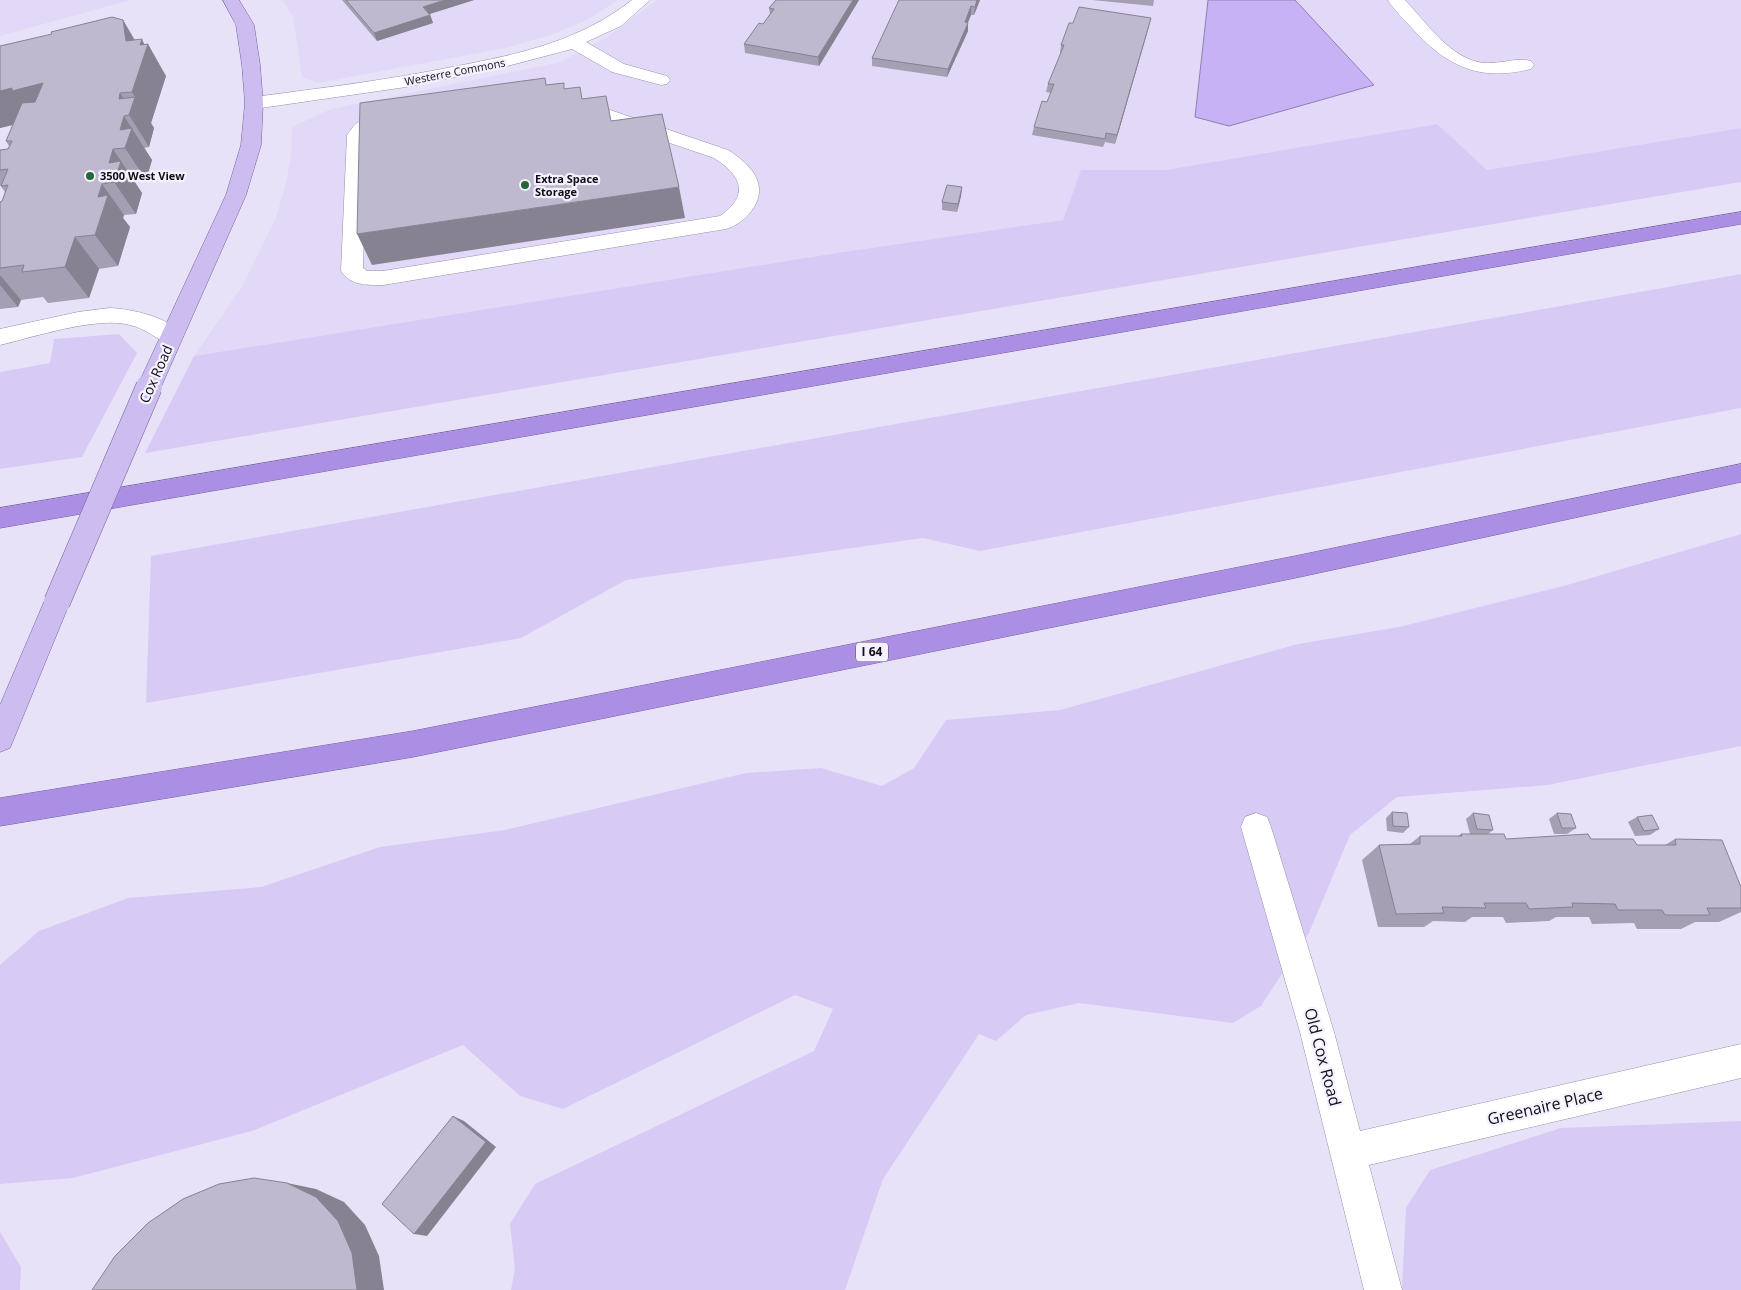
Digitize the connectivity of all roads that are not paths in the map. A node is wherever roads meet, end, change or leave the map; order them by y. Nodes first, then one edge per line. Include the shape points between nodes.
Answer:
1 (232, 0) edge
2 (642, 0) edge
3 (1396, 0) edge
4 (573, 42) junction
5 (496, 64) junction
6 (1525, 65) dead end
7 (661, 80) dead end
8 (507, 100) junction
9 (254, 103) junction
10 (1741, 218) edge
11 (0, 337) edge
12 (172, 337) junction
13 (1741, 473) edge
14 (0, 518) edge
15 (0, 739) edge
16 (0, 812) edge
17 (1256, 827) dead end
18 (1741, 1061) edge
19 (1348, 1152) junction
20 (1383, 1290) edge

1 - 9 main road, Cox Road via 245,25
2 - 4 street, Westerre Commons via 615,22
3 - 6 street via 1448,54 1465,64 1484,68
4 - 5 street, Westerre Commons
4 - 7 street via 618,68
5 - 8 street
5 - 9 street, Westerre Commons via 406,82
8 - 8 street via 560,99 576,103 721,154 737,163 749,180 748,200 739,215 726,222 383,278 362,278 352,271 357,136 363,127 401,114
9 - 12 main road, Cox Road via 251,145 236,195
10 - 14 highway via 516,432
11 - 12 street via 61,324 124,316 152,325
12 - 15 main road, Cox Road, bridge
13 - 16 highway, I 64 via 414,744
17 - 19 street, Old Cox Road via 1318,1032
18 - 19 street, Greenaire Place
19 - 20 street, Old Cox Road

